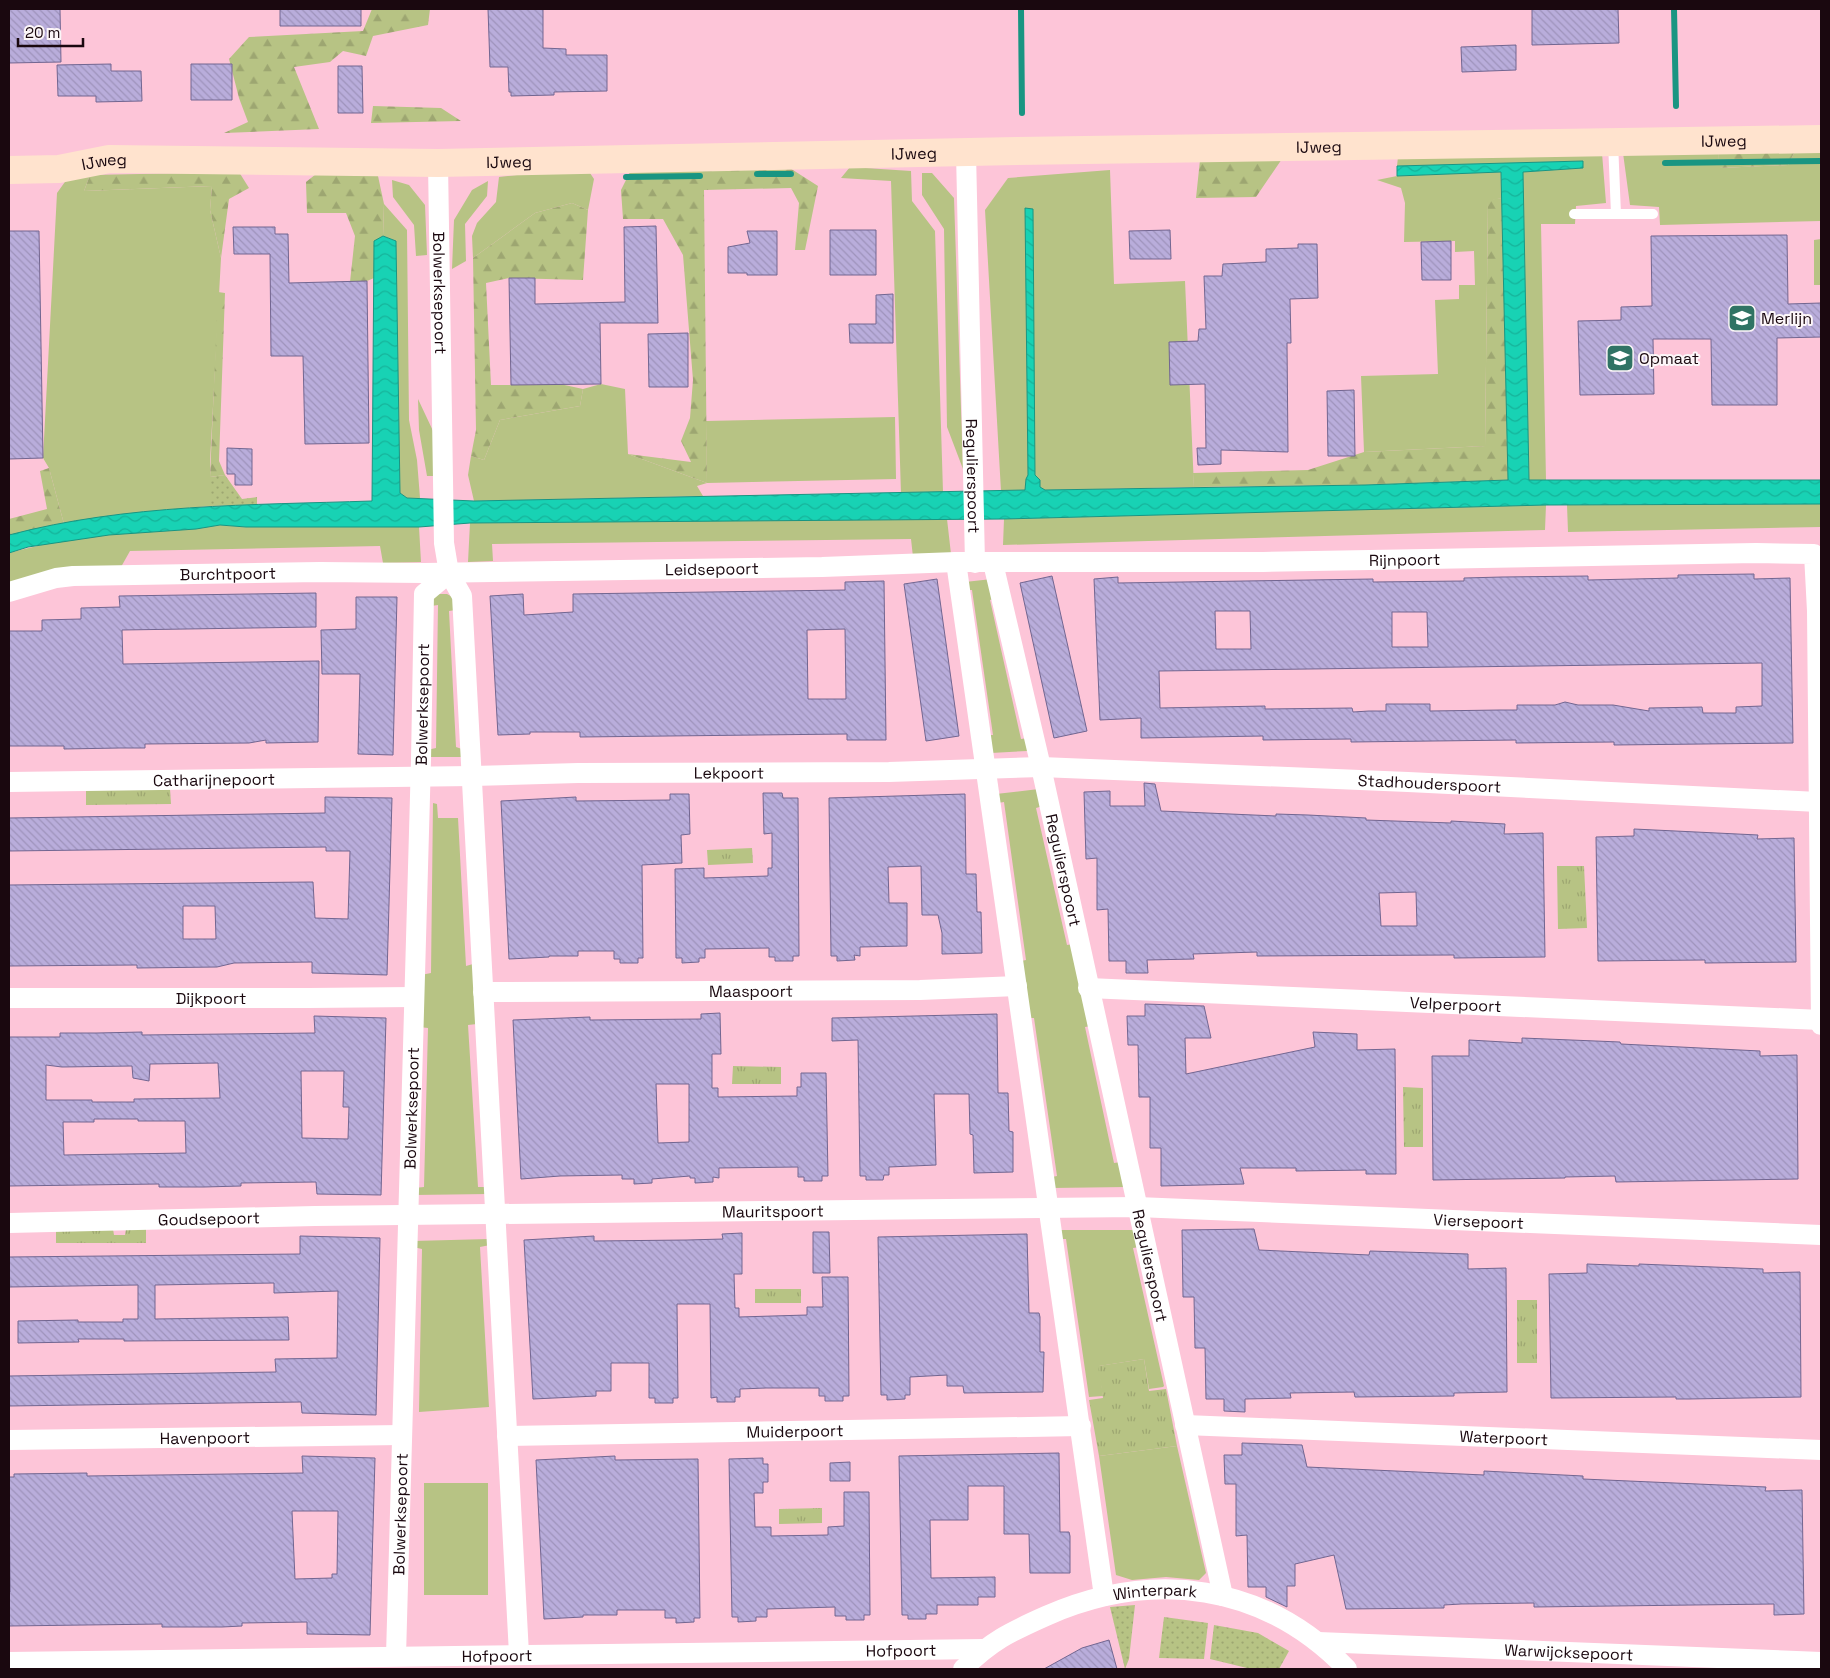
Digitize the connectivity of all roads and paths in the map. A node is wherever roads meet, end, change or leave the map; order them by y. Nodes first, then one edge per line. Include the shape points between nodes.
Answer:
1 (1821, 139) edge
2 (1613, 142) junction
3 (966, 152) junction
4 (438, 163) junction
5 (9, 166) edge
6 (1574, 214) dead end
7 (1616, 214) junction
8 (1653, 214) dead end
9 (975, 562) junction
10 (449, 572) junction
11 (9, 592) edge
12 (1041, 767) junction
13 (986, 770) junction
14 (420, 776) junction
15 (473, 776) junction
16 (9, 782) edge
17 (1818, 802) junction
18 (1017, 986) junction
19 (1088, 988) junction
20 (484, 992) junction
21 (414, 997) junction
22 (9, 998) edge
23 (1821, 1020) edge
24 (1821, 1025) edge
25 (1137, 1207) junction
26 (1049, 1208) junction
27 (495, 1215) junction
28 (408, 1216) junction
29 (9, 1223) edge
30 (1821, 1235) edge
31 (1185, 1425) junction
32 (1081, 1426) junction
33 (402, 1435) junction
34 (507, 1436) junction
35 (9, 1440) edge
36 (1821, 1450) edge
37 (1104, 1596) junction
38 (1223, 1596) junction
39 (1318, 1642) junction
40 (983, 1649) junction
41 (520, 1654) junction
42 (396, 1656) junction
43 (642, 1661) edge
44 (9, 1662) edge
45 (1821, 1662) edge
46 (274, 1664) edge
47 (964, 1669) edge
48 (1347, 1669) edge

1 - 2 street, IJweg
2 - 3 street, IJweg
2 - 7 lane
3 - 4 street, IJweg
3 - 9 street, Regulierspoort
4 - 5 street, IJweg via 109,159 59,170
4 - 10 street, Bolwerksepoort via 444,543
6 - 7 lane
7 - 8 lane
9 - 10 street, Leidsepoort
9 - 12 street, Regulierspoort
9 - 13 street, Regulierspoort
9 - 17 street, Rijnpoort via 1263,562 1814,554
10 - 11 street, Burchtpoort via 73,576
10 - 14 street, Bolwerksepoort via 424,594
10 - 15 street, Bolwerksepoort via 462,596
12 - 13 street, Stadhouderspoort
12 - 17 street, Stadhouderspoort
12 - 19 street, Regulierspoort
13 - 15 street, Lekpoort
13 - 18 street, Regulierspoort
14 - 15 street, Lekpoort
14 - 16 street, Catharijnepoort
14 - 21 street, Bolwerksepoort
15 - 20 street, Bolwerksepoort
17 - 23 street
18 - 20 street, Maaspoort via 903,990
18 - 26 street, Regulierspoort
19 - 23 street, Velperpoort
19 - 25 street, Regulierspoort
20 - 27 street, Bolwerksepoort
21 - 22 street, Dijkpoort
21 - 28 street, Bolwerksepoort
23 - 24 street
25 - 26 street, Viersepoort
25 - 30 street, Viersepoort
25 - 31 street, Regulierspoort
26 - 27 street, Mauritspoort
26 - 32 street, Regulierspoort
27 - 28 street, Mauritspoort
27 - 34 street, Bolwerksepoort
28 - 29 street, Goudsepoort
28 - 33 street, Bolwerksepoort
31 - 36 street, Waterpoort
31 - 38 street, Regulierspoort
32 - 34 street, Muiderpoort
32 - 37 street, Regulierspoort
33 - 35 street, Havenpoort
33 - 42 street, Bolwerksepoort
34 - 41 street, Bolwerksepoort
37 - 38 street, Winterpark via 1128,1591 1179,1589
37 - 40 street, Winterpark via 1028,1624
38 - 39 street, Winterpark via 1276,1616
39 - 45 street, Warwijcksepoort
39 - 48 street, Winterpark
40 - 43 street, Hofpoort
40 - 47 street, Winterpark
41 - 42 street, Hofpoort
41 - 43 street, Hofpoort
42 - 46 street, Hofpoort
44 - 46 street, Hofpoort

